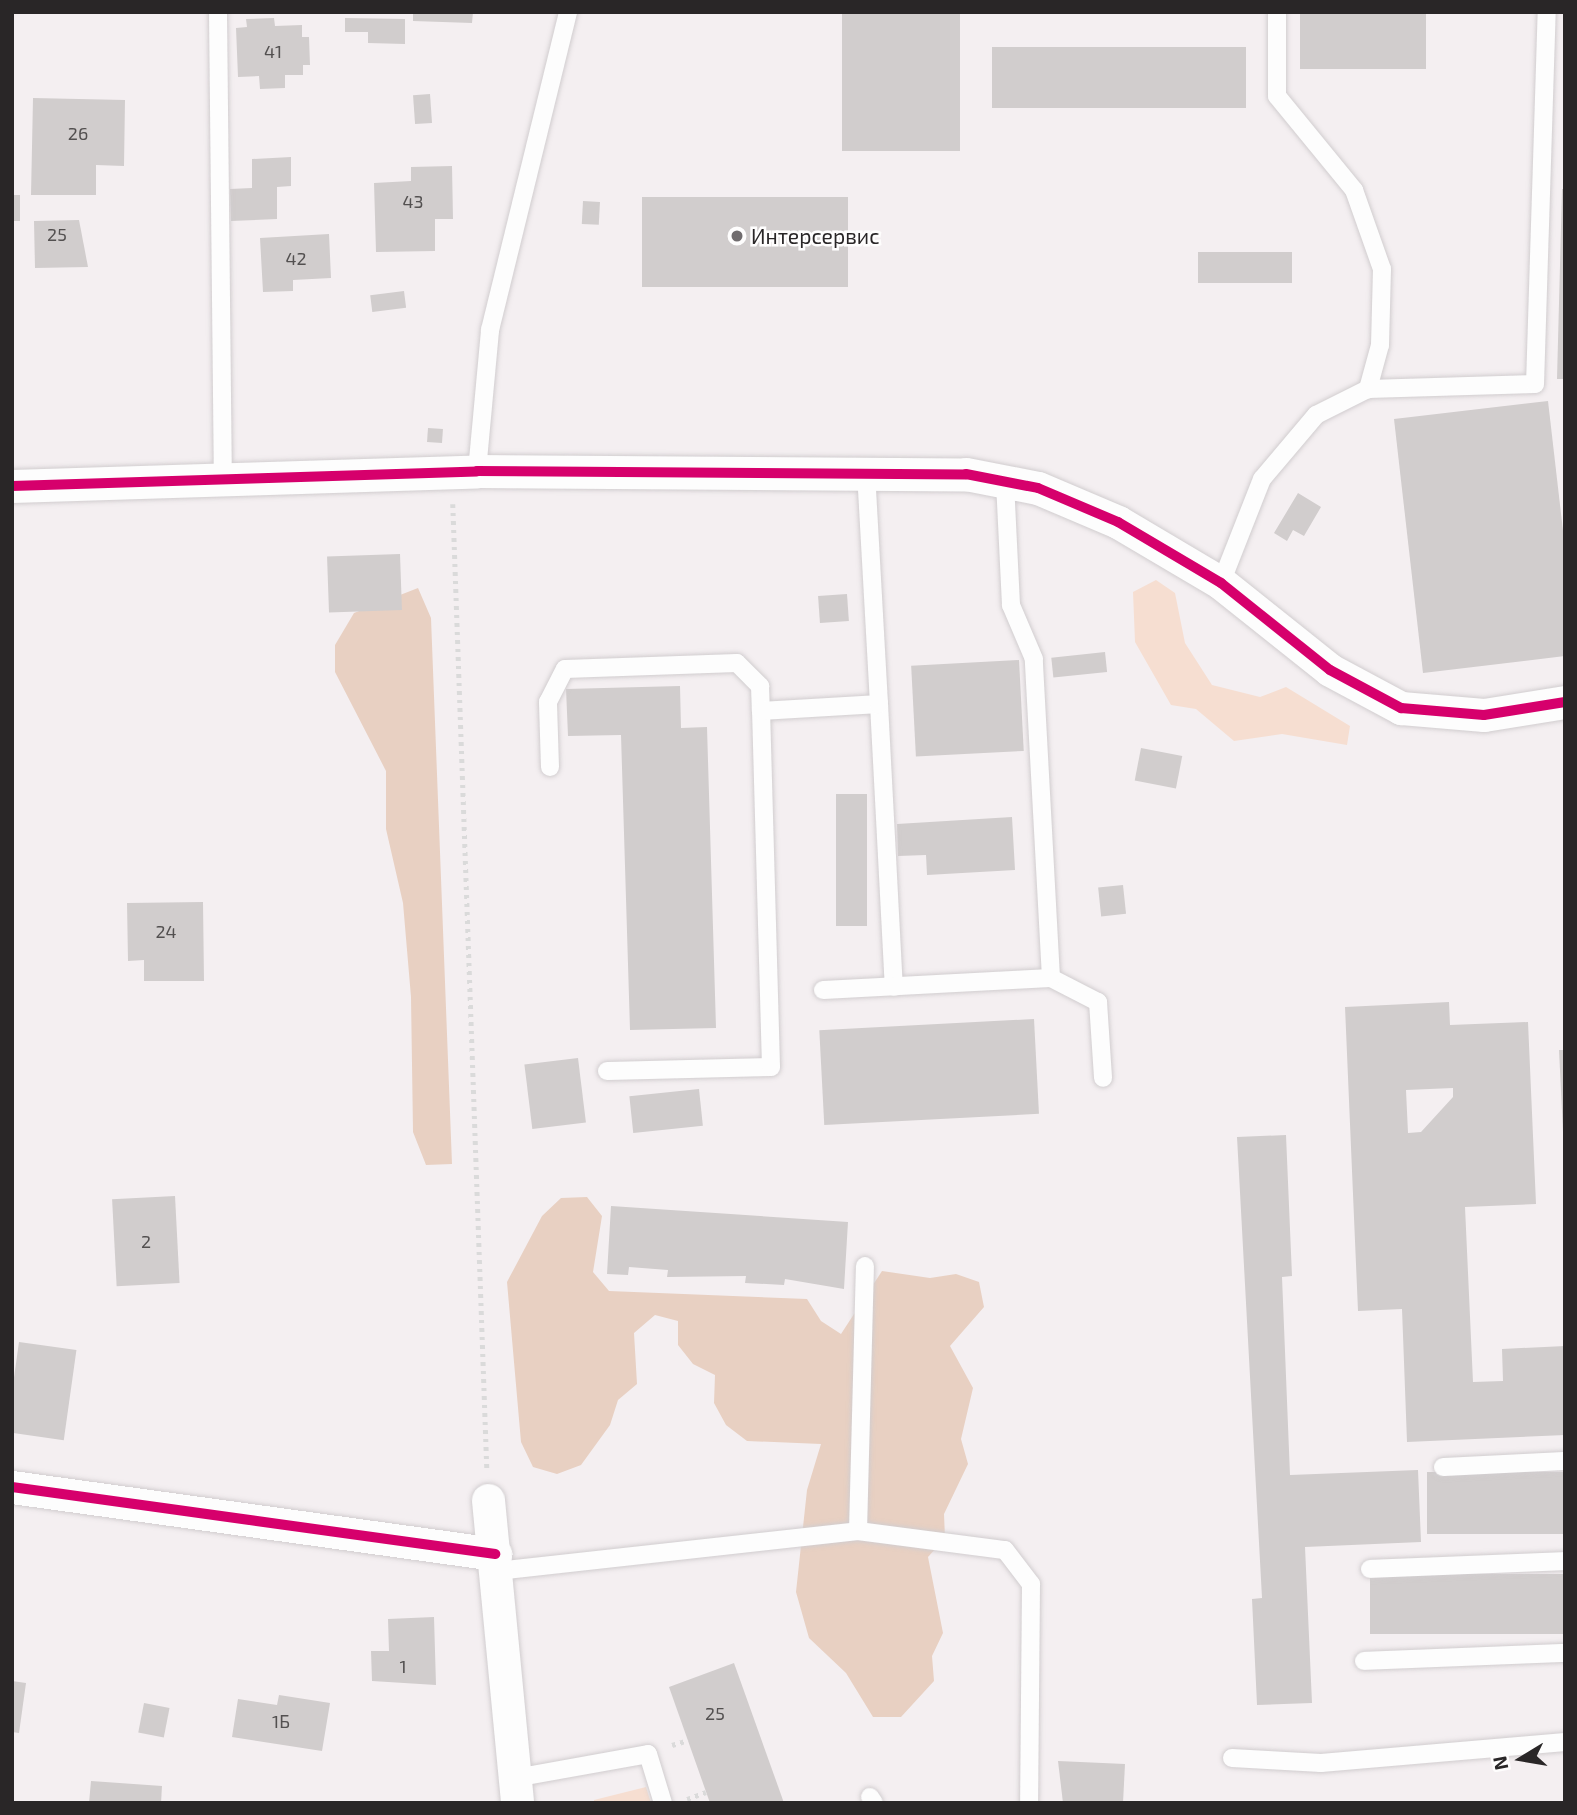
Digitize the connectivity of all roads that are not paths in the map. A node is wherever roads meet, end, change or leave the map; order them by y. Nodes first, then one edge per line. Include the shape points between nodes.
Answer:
1 (218, 12) edge
2 (568, 12) edge
3 (1277, 12) edge
4 (1548, 12) edge
5 (1368, 389) junction
6 (866, 469) junction
7 (464, 471) junction
8 (223, 481) junction
9 (1005, 481) junction
10 (12, 486) edge
11 (1221, 583) junction
12 (1565, 702) edge
13 (879, 704) junction
14 (761, 710) junction
15 (550, 767) dead end
16 (1051, 978) junction
17 (894, 986) junction
18 (823, 990) dead end
19 (607, 1071) dead end
20 (1102, 1078) dead end
21 (865, 1266) dead end
22 (1565, 1461) edge
23 (1443, 1467) dead end
24 (12, 1487) edge
25 (488, 1500) road end
26 (858, 1531) junction
27 (1565, 1561) edge
28 (496, 1562) junction
29 (1370, 1569) dead end
30 (1565, 1653) edge
31 (1364, 1661) dead end
32 (1565, 1742) edge
33 (1232, 1758) dead end
34 (516, 1790) edge
35 (663, 1803) edge
36 (1029, 1803) edge

1 - 8 lane
2 - 7 lane via 490,330
3 - 5 lane via 1278,96 1354,190 1382,269 1380,345
4 - 5 lane via 1535,384
5 - 11 lane via 1316,415 1262,479
6 - 7 street
6 - 9 street
6 - 13 lane
7 - 8 street
8 - 10 street
9 - 11 street via 1038,488 1118,522
9 - 16 lane via 1011,606 1034,659
11 - 12 street via 1330,670 1401,708 1484,715
13 - 14 lane
13 - 17 lane
14 - 15 lane via 760,686 737,663 565,669 548,702
14 - 19 lane via 771,1067
16 - 17 lane
16 - 20 lane via 1098,1002
17 - 18 lane
21 - 26 lane
22 - 23 lane
24 - 28 street
25 - 28 street
26 - 28 lane
26 - 36 lane via 1005,1550 1031,1584
27 - 29 lane
28 - 34 street
30 - 31 lane
32 - 33 lane via 1321,1763
34 - 35 lane via 648,1754

